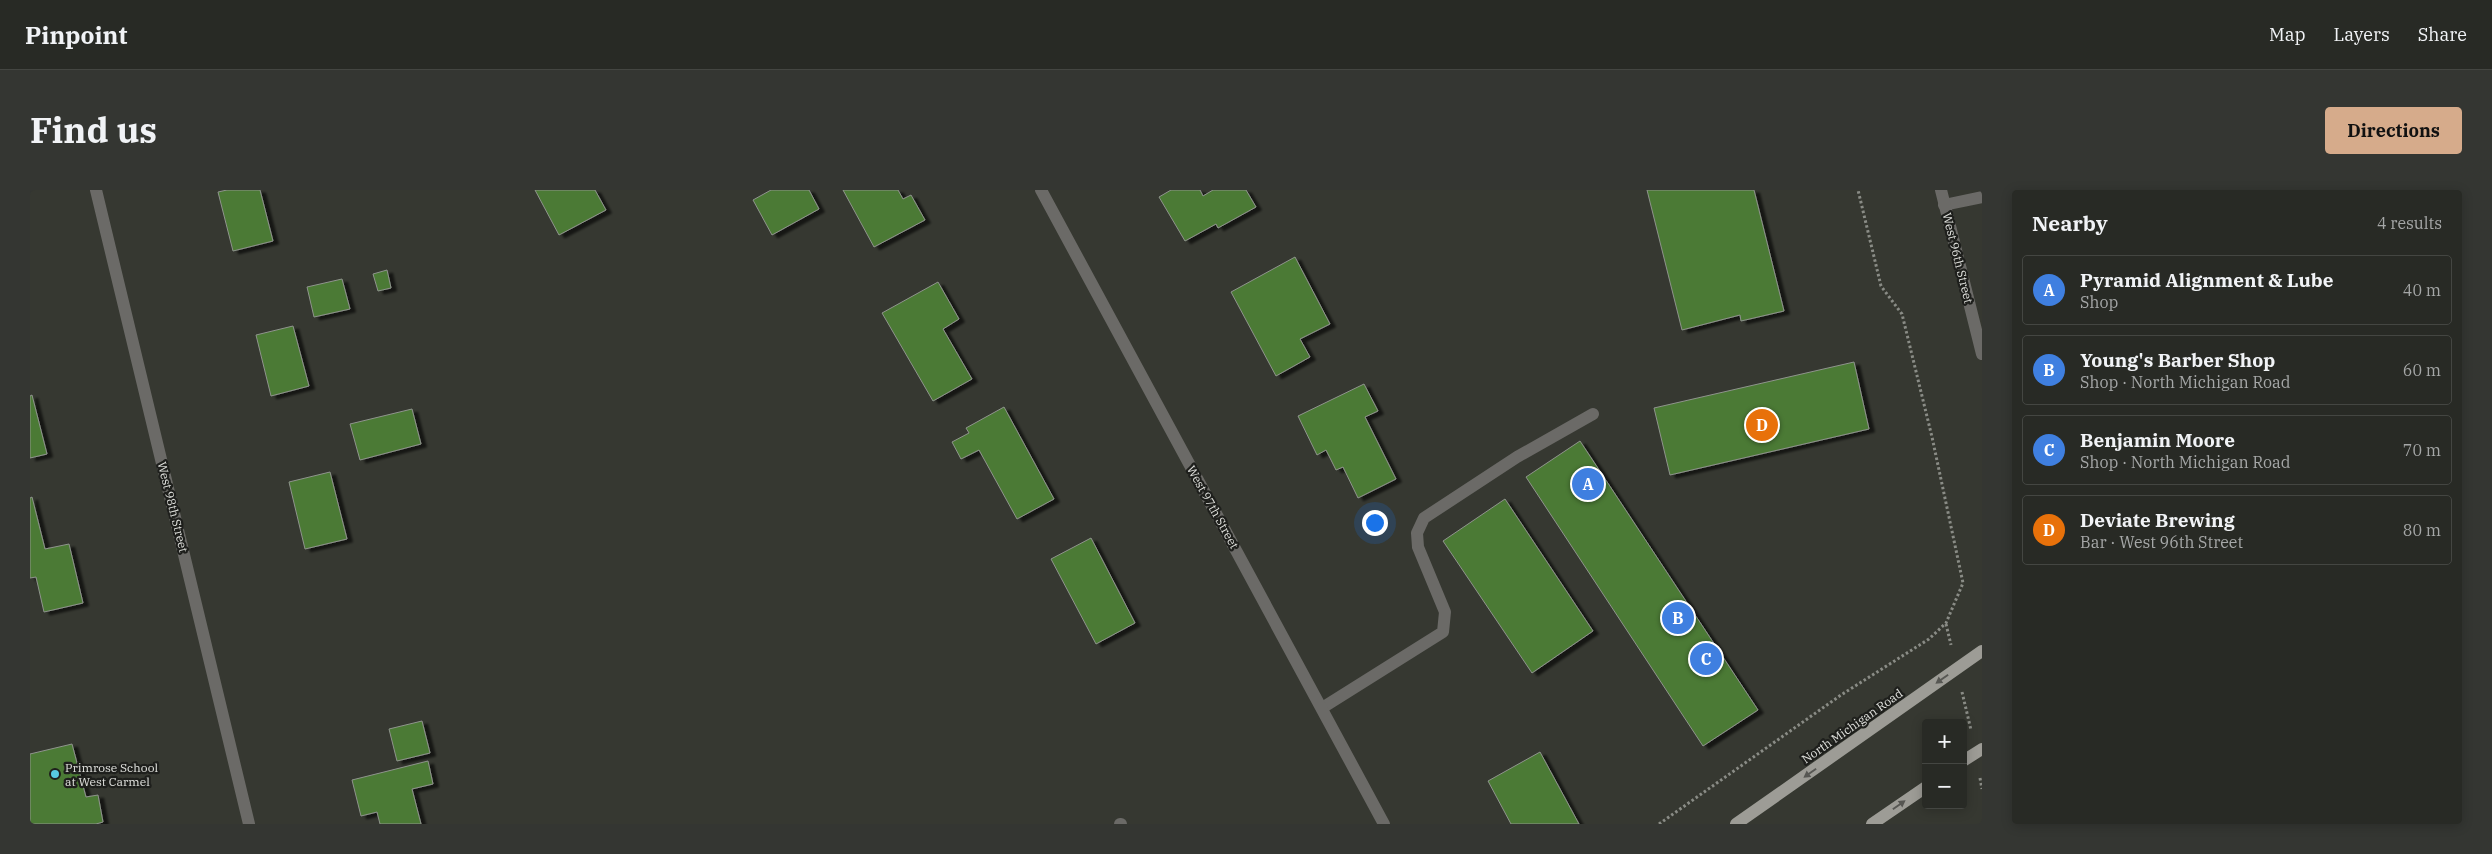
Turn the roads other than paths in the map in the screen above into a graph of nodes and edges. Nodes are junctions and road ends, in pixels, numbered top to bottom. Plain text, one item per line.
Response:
1 (96, 190) edge
2 (1041, 190) edge
3 (1941, 190) edge
4 (1982, 196) edge
5 (1944, 205) junction
6 (1982, 354) edge
7 (1592, 414) dead end
8 (1982, 650) edge
9 (1322, 708) junction
10 (1979, 751) edge
11 (1967, 758) edge
12 (1922, 790) edge
13 (250, 824) edge
14 (1384, 824) edge
15 (1736, 824) edge
16 (1872, 824) edge

1 - 13 street, West 98th Street
2 - 9 street, West 97th Street
3 - 5 street, West 96th Street
4 - 5 street
5 - 6 street, West 96th Street
7 - 9 street
8 -> 15 main road, North Michigan Road
9 - 14 street, West 97th Street
10 - 11 main road
16 -> 12 main road

